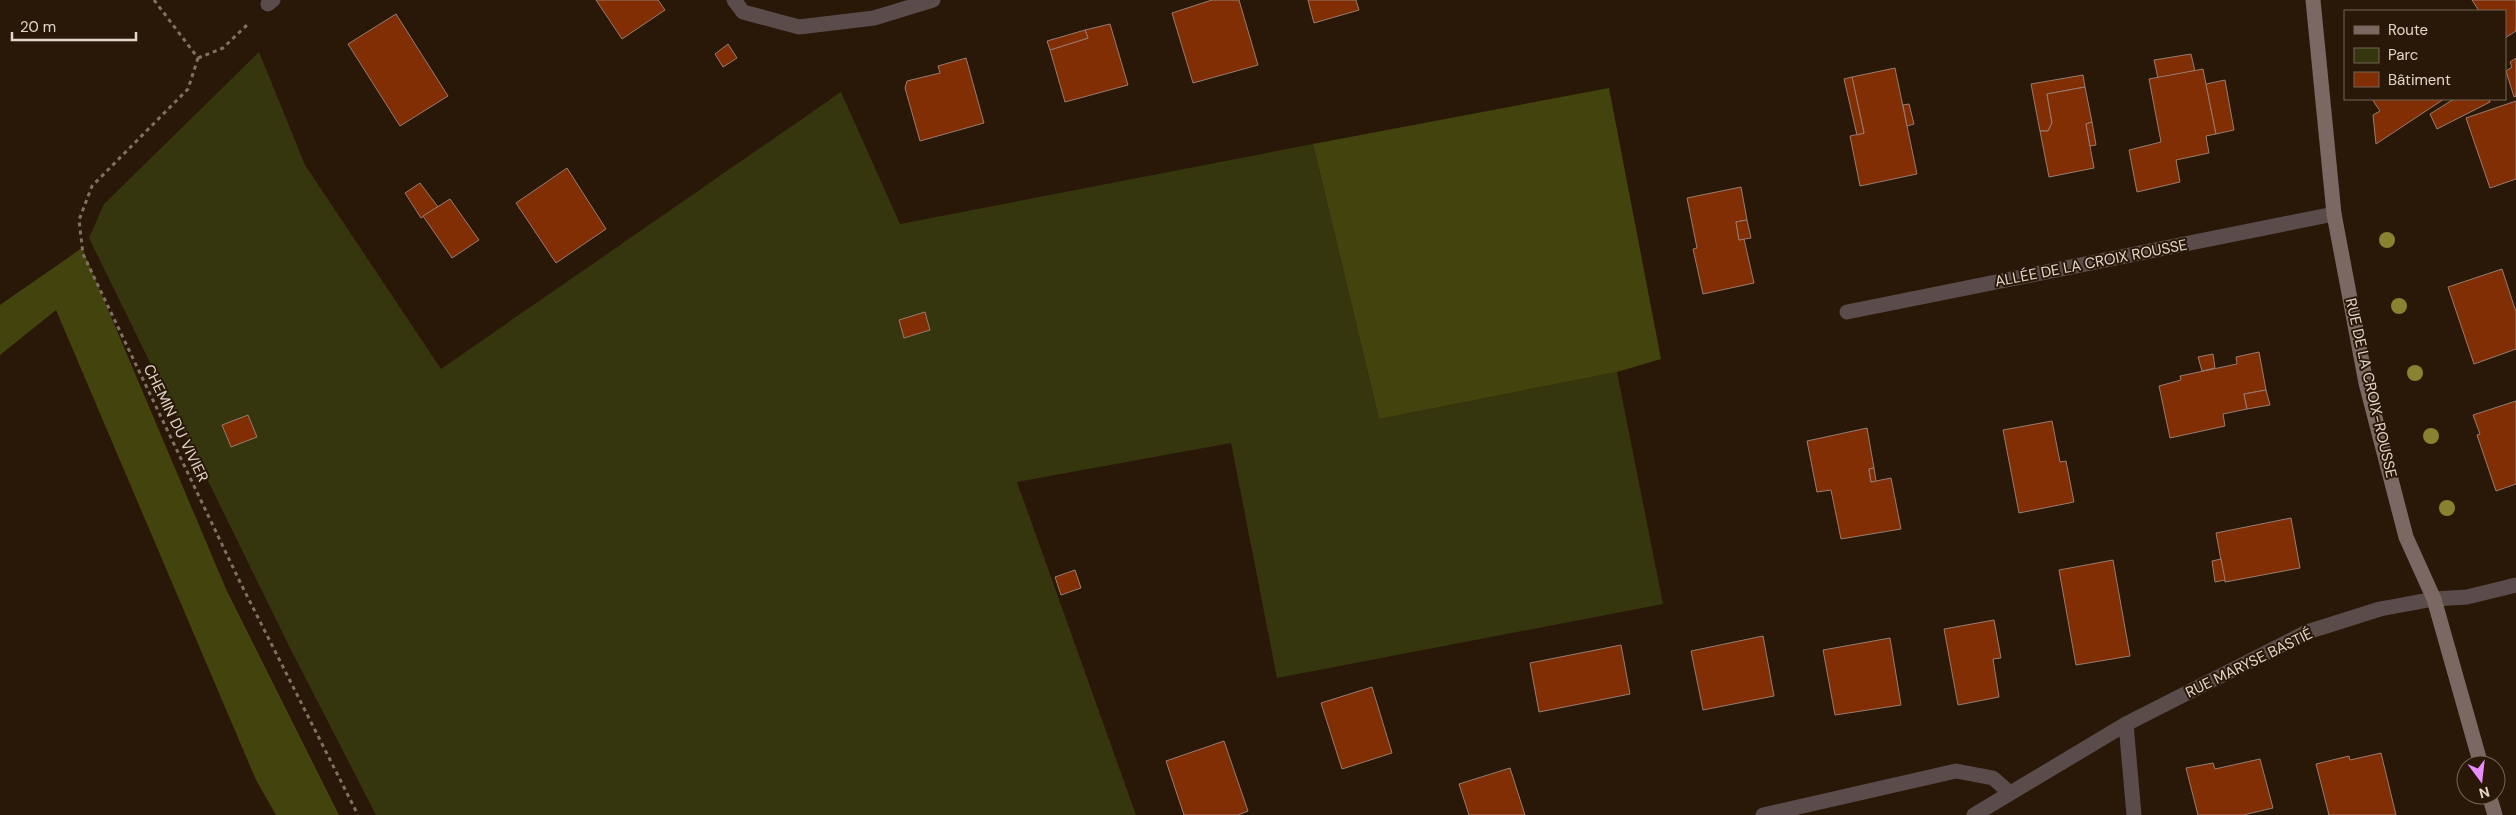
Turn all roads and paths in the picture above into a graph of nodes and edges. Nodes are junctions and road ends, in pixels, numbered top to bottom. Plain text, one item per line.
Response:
1 (154, 0) edge
2 (734, 0) edge
3 (933, 0) edge
4 (2313, 0) edge
5 (271, 2) edge
6 (198, 58) junction
7 (2334, 214) junction
8 (1847, 312) dead end
9 (2516, 585) edge
10 (2434, 599) junction
11 (2126, 724) junction
12 (2478, 755) edge
13 (2010, 793) junction
14 (358, 815) edge
15 (1763, 815) edge
16 (1974, 815) edge
17 (2134, 815) edge

1 - 6 path
2 - 3 street
4 - 7 main road, RUE DE LA CROIX-ROUSSE
5 - 6 path
6 - 14 path, CHEMIN DU VIVIER
7 - 8 street, ALLÉE DE LA CROIX ROUSSE
7 - 10 main road, RUE DE LA CROIX-ROUSSE
9 - 10 street, RUE MARYSE BASTIÉ
10 - 11 street, RUE MARYSE BASTIÉ
10 - 12 main road, RUE DE LA CROIX-ROUSSE
11 - 13 street, RUE MARYSE BASTIÉ
11 - 17 street
13 - 15 street
13 - 16 street, RUE MARYSE BASTIÉ

